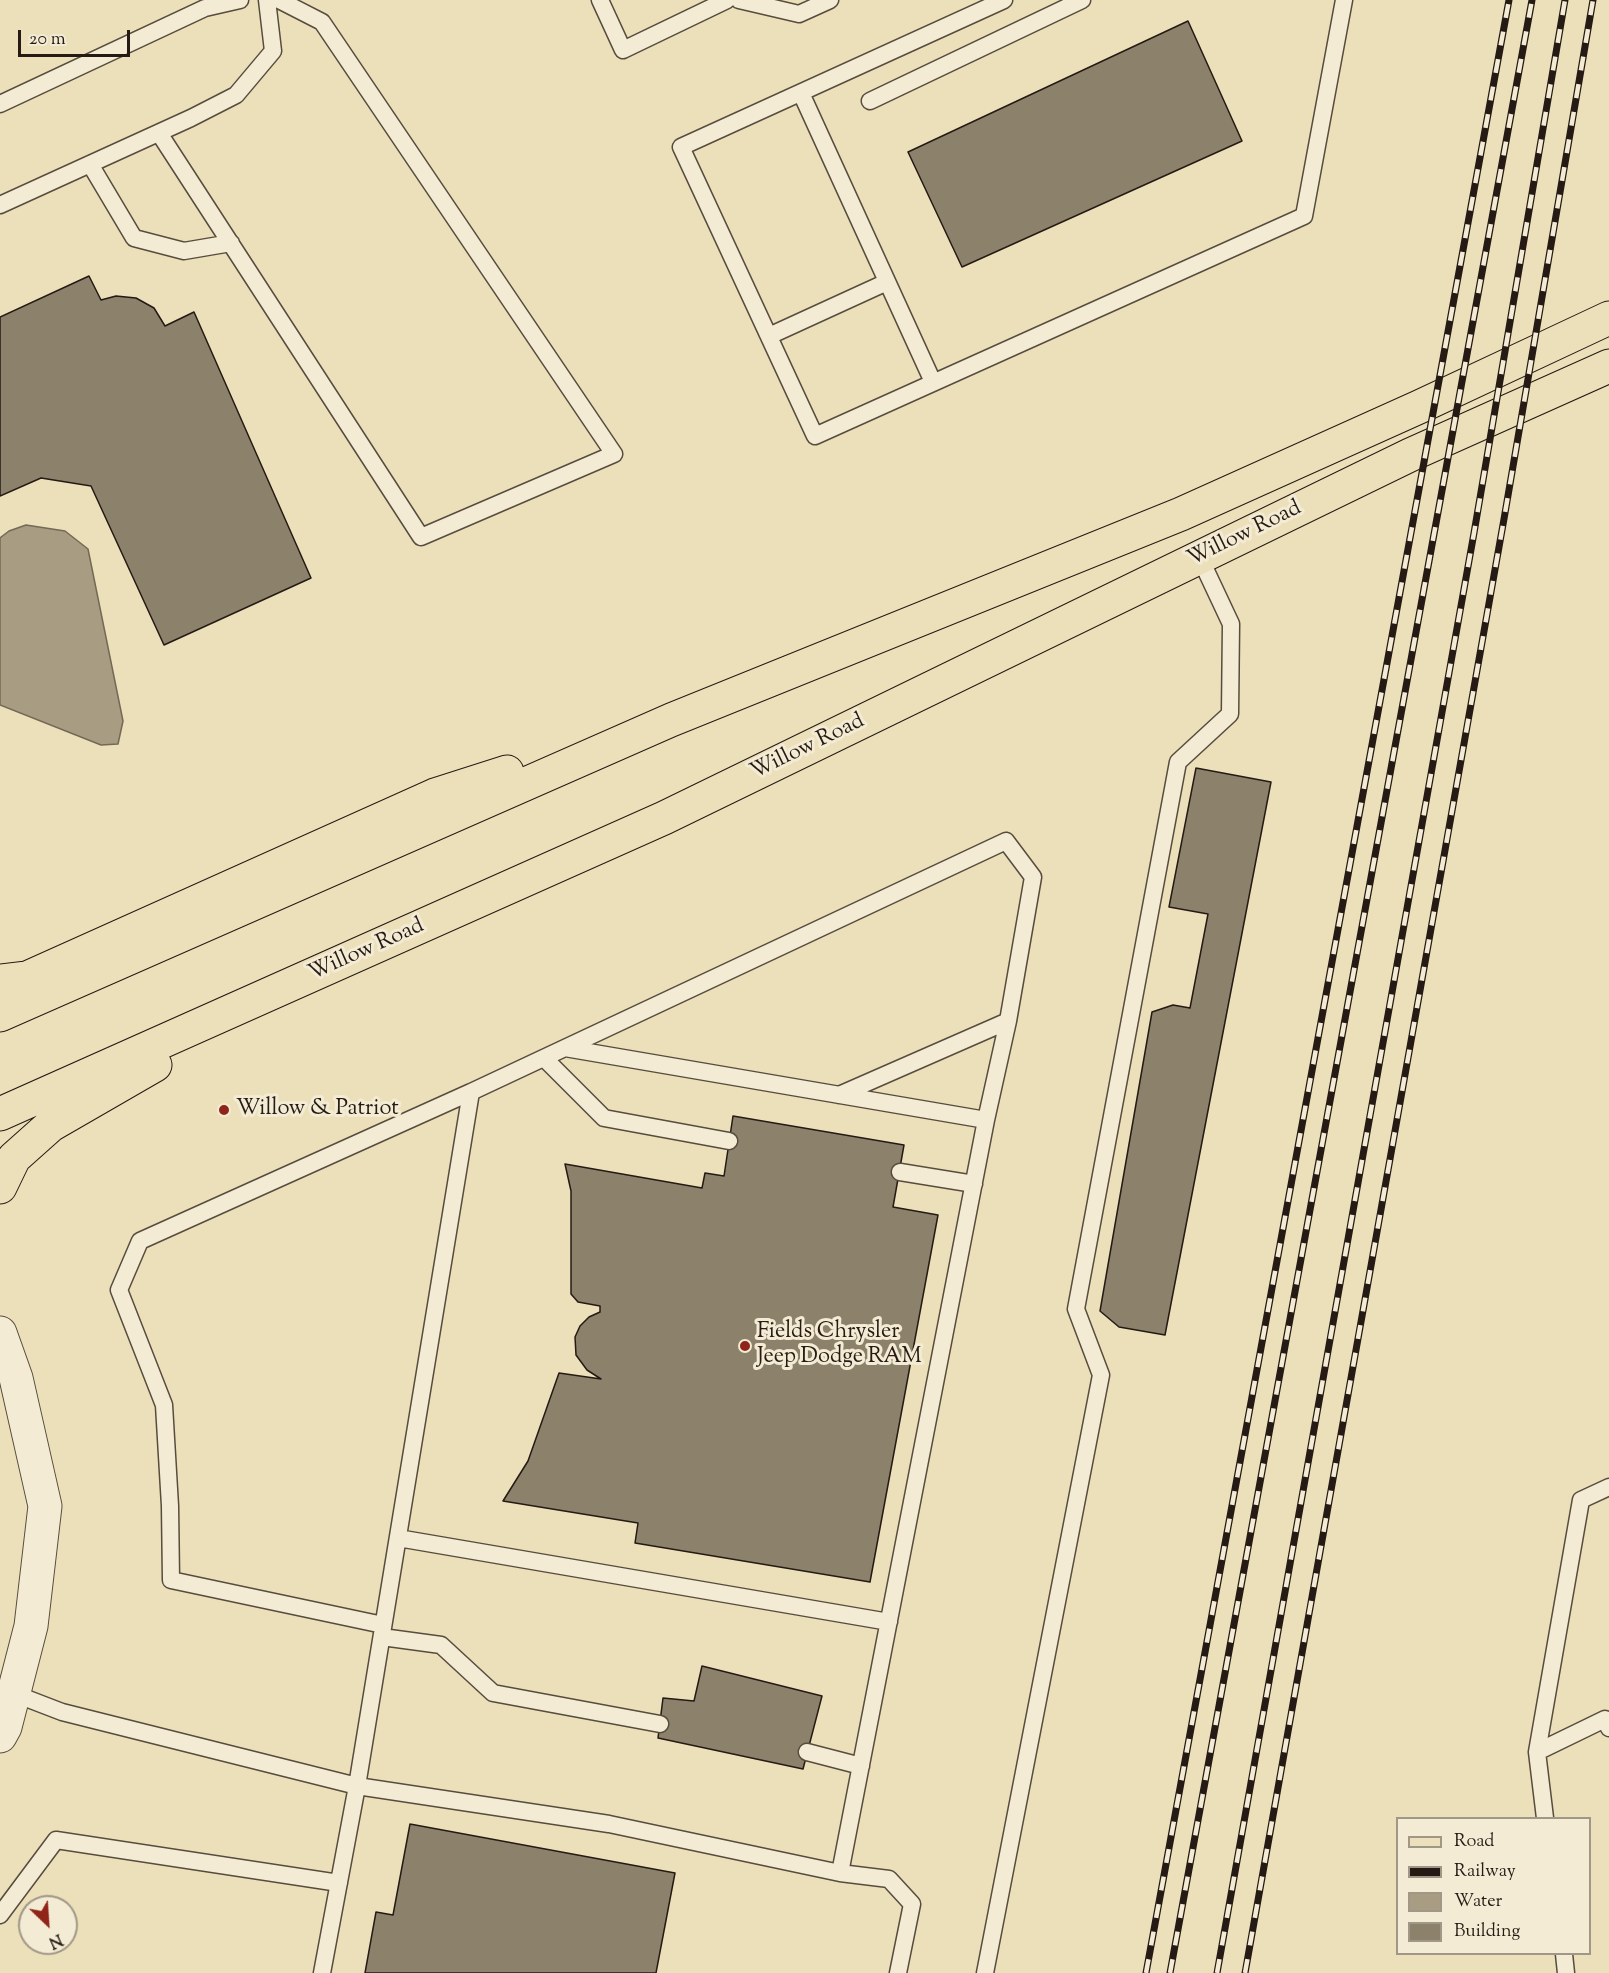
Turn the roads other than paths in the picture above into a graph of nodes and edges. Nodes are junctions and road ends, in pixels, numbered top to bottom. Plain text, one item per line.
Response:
1 (240, 0) edge
2 (267, 0) edge
3 (279, 0) edge
4 (600, 0) edge
5 (727, 0) edge
6 (739, 0) edge
7 (830, 0) edge
8 (1004, 0) edge
9 (1082, 0) edge
10 (1344, 0) edge
11 (801, 93) junction
12 (870, 101) dead end
13 (0, 104) edge
14 (159, 133) junction
15 (90, 164) junction
16 (0, 205) edge
17 (231, 243) junction
18 (887, 282) junction
19 (1609, 318) edge
20 (769, 336) junction
21 (1609, 366) edge
22 (933, 382) junction
23 (1200, 558) junction
24 (671, 720) junction
25 (664, 818) junction
26 (0, 981) edge
27 (0, 1015) edge
28 (1008, 1021) junction
29 (565, 1048) junction
30 (544, 1058) junction
31 (471, 1092) junction
32 (839, 1095) junction
33 (0, 1114) edge
34 (986, 1120) junction
35 (729, 1141) dead end
36 (900, 1172) dead end
37 (974, 1184) junction
38 (0, 1187) edge
39 (0, 1333) edge
40 (1609, 1487) edge
41 (398, 1538) junction
42 (889, 1622) junction
43 (382, 1631) junction
44 (7, 1691) edge
45 (660, 1725) dead end
46 (1609, 1728) edge
47 (0, 1736) edge
48 (807, 1752) dead end
49 (1537, 1752) junction
50 (861, 1766) junction
51 (357, 1786) junction
52 (1545, 1817) edge
53 (840, 1873) junction
54 (339, 1883) junction
55 (0, 1916) edge
56 (1564, 1955) edge
57 (322, 1973) edge
58 (898, 1973) edge
59 (985, 1973) edge
60 (1566, 1973) edge

1 - 13 lane
2 - 14 lane
3 - 17 lane
4 - 5 lane
6 - 7 lane
8 - 11 lane
9 - 12 lane
10 - 22 lane
11 - 18 lane
11 - 20 lane
14 - 15 lane
14 - 17 lane
15 - 16 lane
15 - 17 lane
18 - 20 lane
18 - 22 lane
19 - 24 main road, Willow Road
20 - 22 lane
21 - 23 main road, Willow Road
23 - 25 main road, Willow Road
23 - 59 lane
24 - 26 main road
24 - 27 main road, Willow Road
25 - 33 main road, Willow Road
25 - 38 main road
28 - 29 lane
28 - 32 lane
28 - 34 lane
29 - 30 lane
29 - 32 lane
30 - 31 lane
30 - 35 lane
31 - 41 lane
31 - 43 lane
32 - 34 lane
34 - 37 lane
36 - 37 lane
37 - 42 lane
39 - 44 street
40 - 49 lane
41 - 42 lane
41 - 43 lane
42 - 50 lane
43 - 45 lane
43 - 51 lane
44 - 47 street
44 - 51 lane
46 - 49 lane
48 - 50 lane
49 - 52 lane
50 - 53 lane
51 - 53 lane
51 - 54 lane
53 - 58 lane
54 - 55 lane
54 - 57 lane
56 - 60 lane

